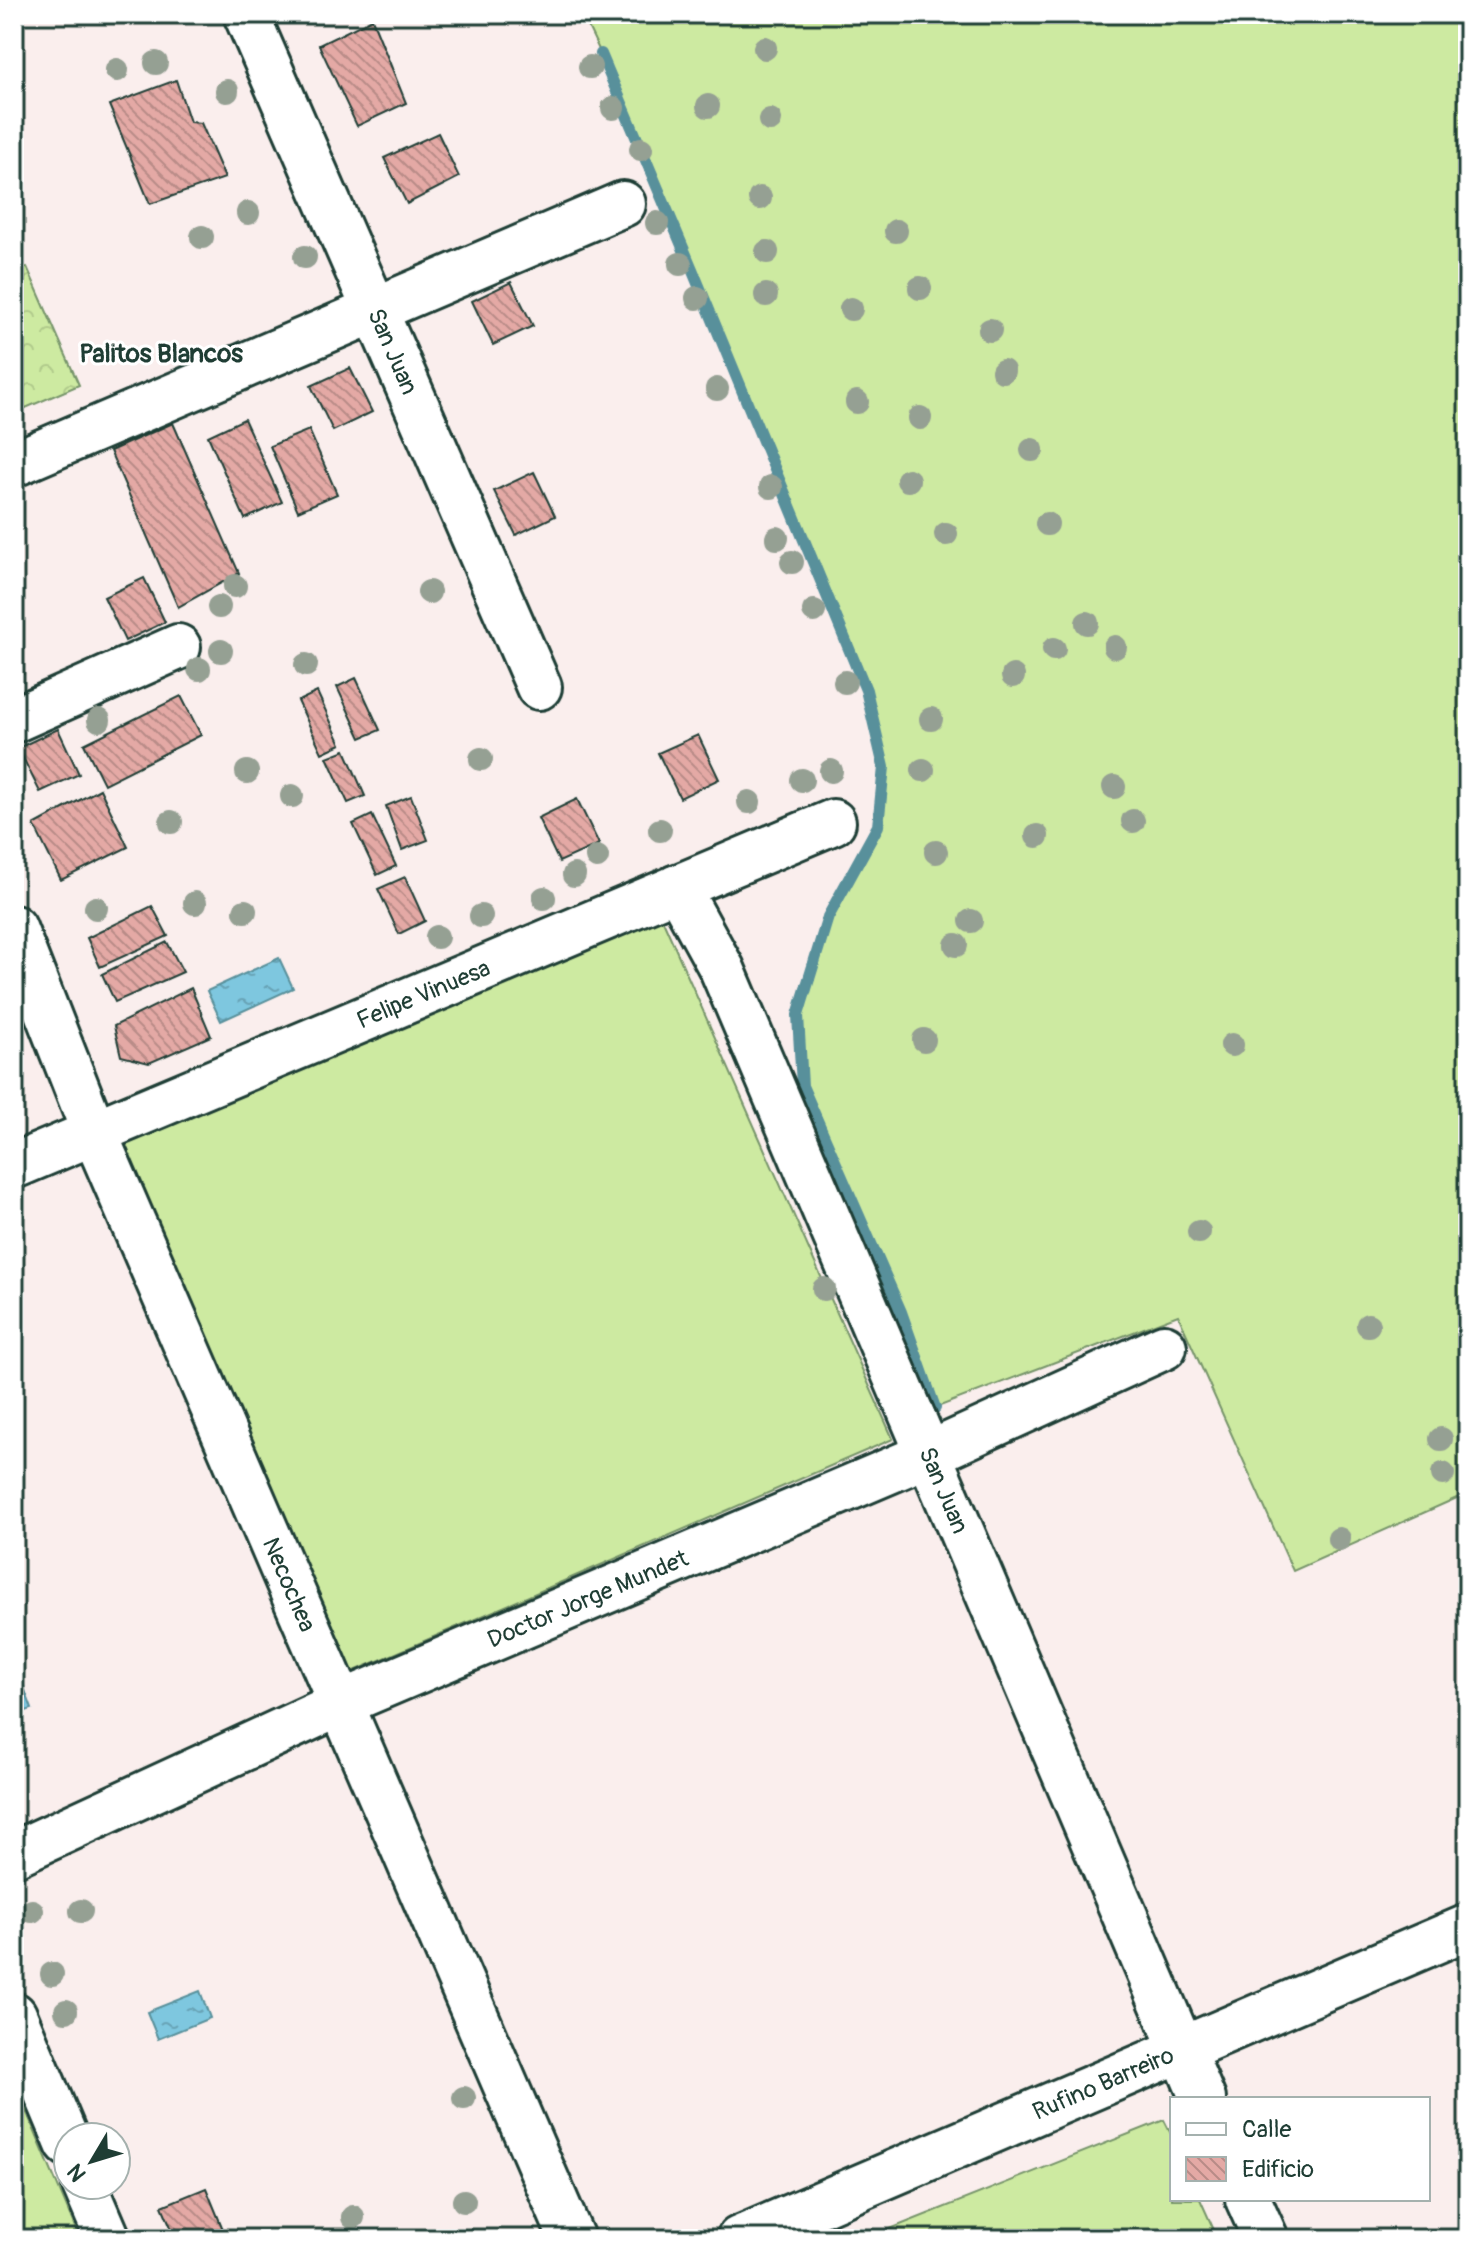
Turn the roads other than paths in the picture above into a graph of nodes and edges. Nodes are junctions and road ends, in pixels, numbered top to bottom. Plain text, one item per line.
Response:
1 (246, 14) edge
2 (623, 204) dead end
3 (374, 311) junction
4 (14, 464) edge
5 (178, 647) dead end
6 (539, 687) dead end
7 (14, 720) edge
8 (833, 822) dead end
9 (677, 887) junction
10 (14, 928) edge
11 (94, 1132) junction
12 (14, 1166) edge
13 (1164, 1347) dead end
14 (929, 1454) junction
15 (342, 1703) junction
16 (14, 1854) edge
17 (1468, 1927) edge
18 (14, 2015) edge
19 (1181, 2050) junction
20 (1202, 2097) edge
21 (58, 2121) edge
22 (92, 2201) edge
23 (1249, 2201) edge
24 (108, 2239) edge
25 (572, 2239) edge
26 (739, 2239) edge
27 (1266, 2239) edge

1 - 3 street, San Juan
2 - 3 street
3 - 4 street
3 - 6 street, San Juan
5 - 7 street
8 - 9 street, Felipe Vinuesa
9 - 11 street, Felipe Vinuesa
9 - 14 street, San Juan
10 - 11 street, Necochea
11 - 12 street, Felipe Vinuesa
11 - 15 street, Necochea
13 - 14 street, Doctor Jorge Mundet
14 - 15 street, Doctor Jorge Mundet
14 - 19 street, San Juan
15 - 16 street, Doctor Jorge Mundet
15 - 25 street, Necochea
17 - 19 street, Rufino Barreiro
18 - 21 street
19 - 20 street, San Juan
19 - 26 street, Rufino Barreiro
22 - 24 street
23 - 27 street

